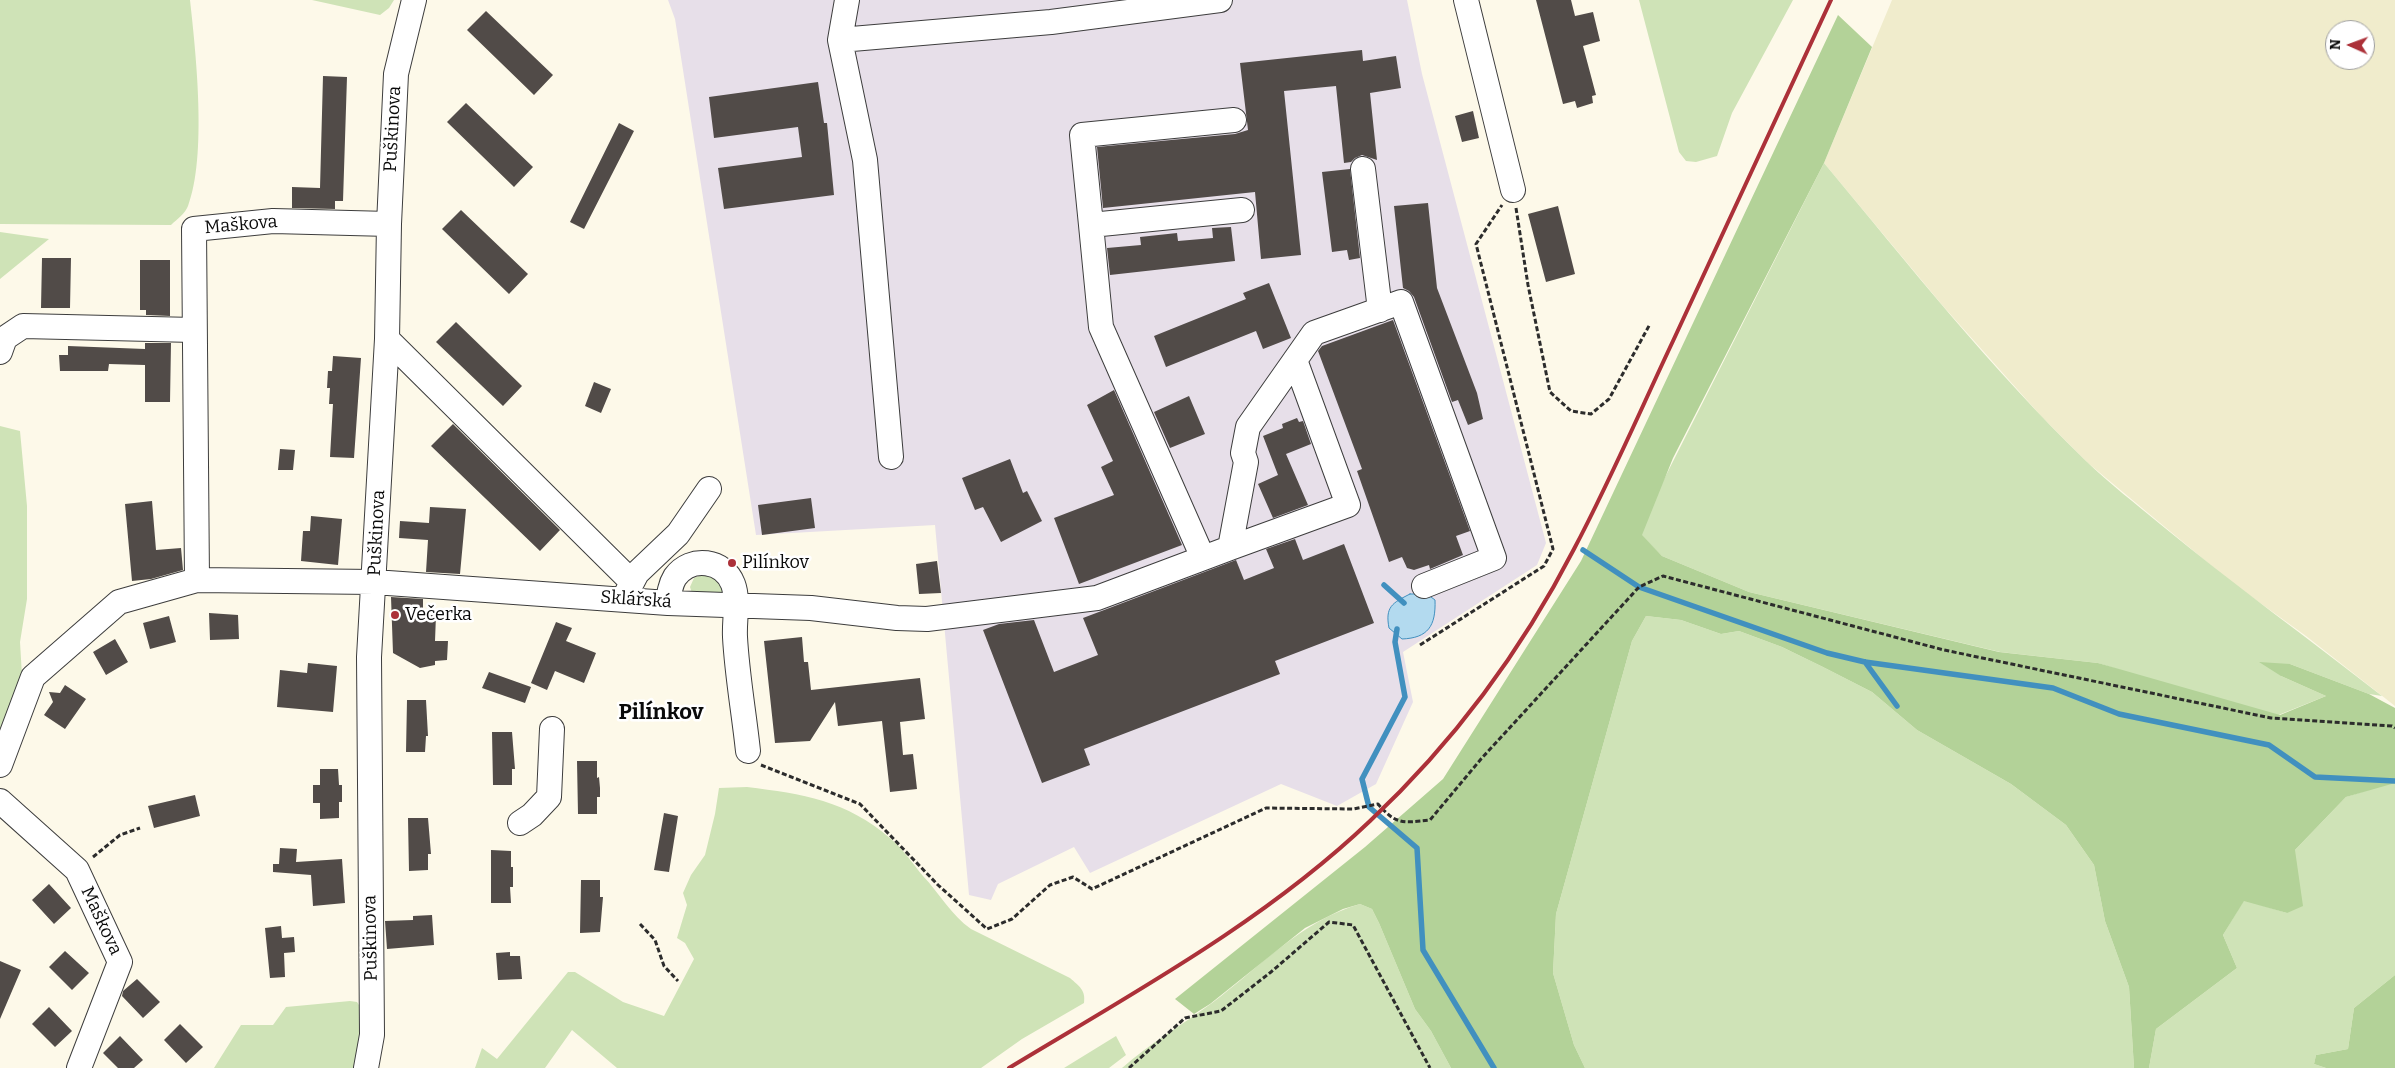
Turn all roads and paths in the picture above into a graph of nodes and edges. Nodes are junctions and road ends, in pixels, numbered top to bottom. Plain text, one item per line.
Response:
1 (414, 0) edge
2 (847, 0) edge
3 (1220, 0) edge
4 (1466, 0) edge
5 (840, 40) junction
6 (1234, 120) dead end
7 (1363, 169) dead end
8 (1513, 190) junction
9 (1242, 210) dead end
10 (388, 224) junction
11 (1091, 225) junction
12 (1380, 310) junction
13 (1650, 324) dead end
14 (194, 330) junction
15 (387, 339) junction
16 (0, 352) edge
17 (1295, 360) junction
18 (891, 457) dead end
19 (709, 489) dead end
20 (1230, 548) junction
21 (1203, 558) junction
22 (197, 580) junction
23 (374, 582) junction
24 (1424, 586) dead end
25 (628, 591) junction
26 (668, 603) junction
27 (736, 604) junction
28 (1420, 645) dead end
29 (2395, 728) edge
30 (552, 729) dead end
31 (748, 751) joint
32 (0, 765) edge
33 (0, 801) edge
34 (520, 823) dead end
35 (140, 828) dead end
36 (77, 870) junction
37 (640, 924) dead end
38 (678, 981) dead end
39 (79, 1068) edge
40 (366, 1068) edge
41 (1129, 1068) edge
42 (1430, 1068) edge

1 - 10 street, Puškinova
2 - 5 street
3 - 5 street
4 - 8 street
5 - 18 street
6 - 11 street
7 - 12 street
8 - 13 path
8 - 28 path
9 - 11 street
10 - 14 street, Maškova
10 - 15 street, Puškinova
11 - 21 street
12 - 17 street
12 - 24 street
14 - 16 street
14 - 22 street, Maškova
15 - 23 street, Puškinova
15 - 25 street
17 - 20 street
17 - 20 street, Sklářská
19 - 25 street
20 - 21 street, Sklářská
21 - 27 street, Sklářská
22 - 23 street
22 - 32 street
23 - 25 street, Sklářská
23 - 40 street, Puškinova
25 - 26 street, Sklářská
26 - 27 street, Sklářská
26 - 27 street
27 - 31 street
29 - 31 path
30 - 34 street
33 - 36 street, Maškova
35 - 36 path
36 - 39 street, Maškova
37 - 38 path
41 - 42 path

